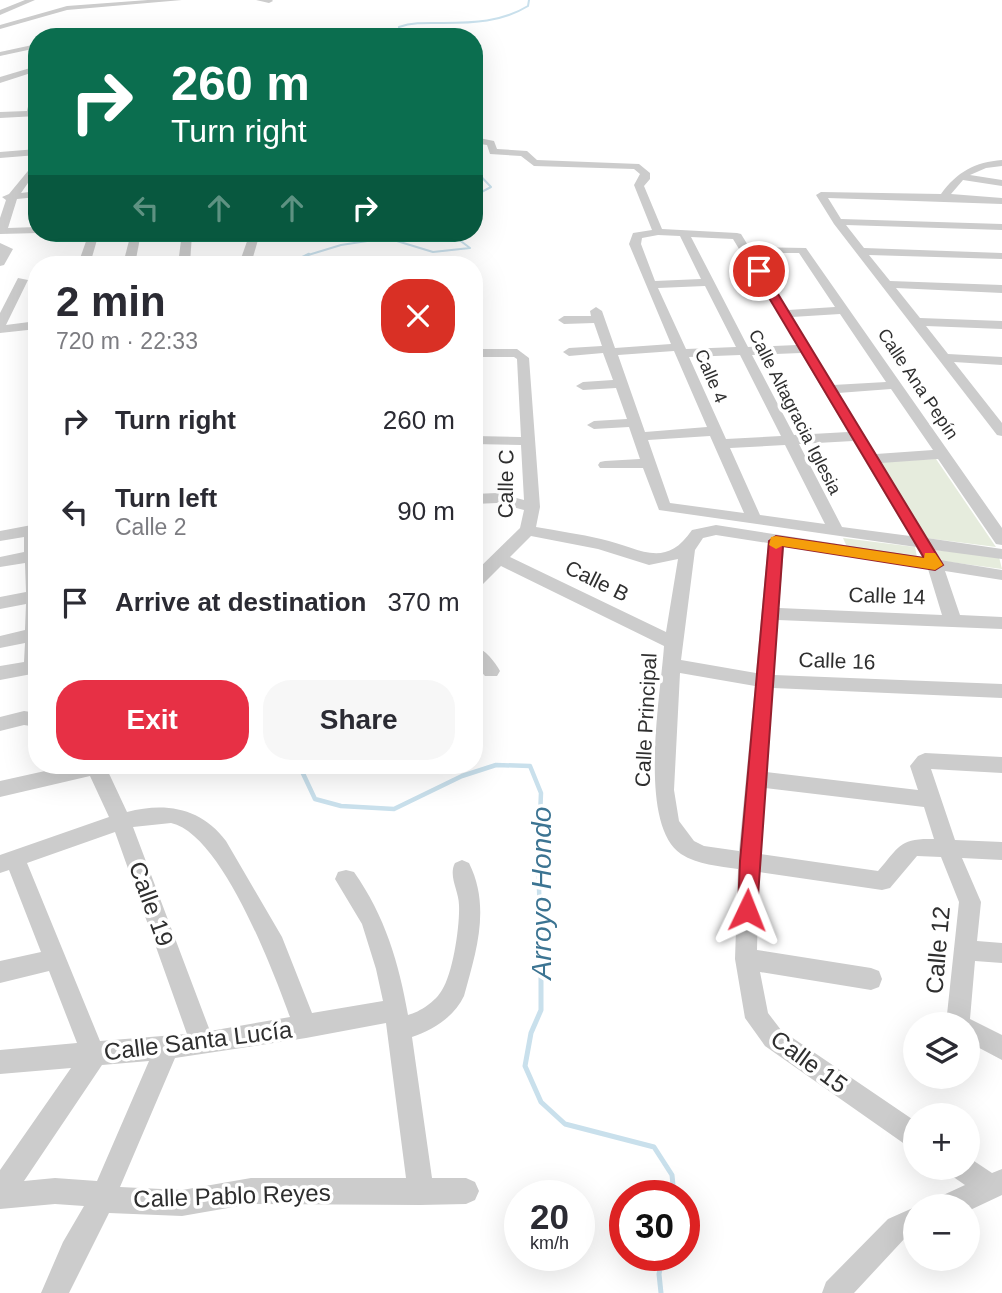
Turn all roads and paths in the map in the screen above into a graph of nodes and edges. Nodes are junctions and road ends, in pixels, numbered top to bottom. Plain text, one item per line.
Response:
1 (10, 0) edge
2 (31, 0) edge
3 (94, 0) edge
4 (178, 0) edge
5 (260, 0) edge
6 (269, 1) edge
7 (110, 2) edge
8 (21, 3) junction
9 (0, 13) edge
10 (0, 27) edge
11 (28, 48) edge
12 (0, 54) edge
13 (28, 69) edge
14 (0, 82) edge
15 (28, 82) edge
16 (28, 113) edge
17 (0, 115) edge
18 (483, 142) edge
19 (28, 153) edge
20 (0, 155) edge
21 (1002, 163) edge
22 (28, 175) edge
23 (961, 177) junction
24 (1002, 183) edge
25 (28, 195) edge
26 (13, 196) junction
27 (944, 197) junction
28 (0, 198) edge
29 (1002, 201) edge
30 (838, 222) junction
31 (1002, 226) edge
32 (28, 230) edge
33 (658, 232) junction
34 (684, 234) junction
35 (0, 246) edge
36 (746, 250) junction
37 (861, 251) junction
38 (1002, 256) edge
39 (0, 263) edge
40 (22, 280) dead end
41 (706, 282) junction
42 (887, 284) junction
43 (651, 285) junction
44 (1002, 289) edge
45 (844, 310) junction
46 (785, 314) junction
47 (564, 320) dead end
48 (918, 322) junction
49 (28, 325) edge
50 (1002, 325) edge
51 (0, 327) edge
52 (805, 349) junction
53 (681, 350) junction
54 (609, 351) junction
55 (743, 351) junction
56 (569, 352) dead end
57 (483, 353) edge
58 (945, 358) junction
59 (1002, 361) edge
60 (621, 384) junction
61 (896, 385) junction
62 (583, 386) dead end
63 (830, 389) junction
64 (979, 402) junction
65 (1002, 403) edge
66 (594, 425) dead end
67 (638, 430) junction
68 (1002, 432) edge
69 (858, 436) junction
70 (719, 437) junction
71 (483, 440) edge
72 (789, 440) junction
73 (530, 441) junction
74 (942, 454) junction
75 (872, 459) junction
76 (649, 463) junction
77 (605, 465) dead end
78 (483, 499) edge
79 (532, 507) junction
80 (755, 521) junction
81 (28, 530) edge
82 (528, 530) junction
83 (837, 532) junction
84 (0, 536) edge
85 (1002, 540) edge
86 (776, 541) junction
87 (923, 543) junction
88 (687, 550) junction
89 (1002, 554) edge
90 (28, 556) edge
91 (501, 559) junction
92 (0, 562) edge
93 (935, 565) junction
94 (483, 575) edge
95 (1002, 575) edge
96 (28, 598) edge
97 (0, 603) edge
98 (770, 614) junction
99 (953, 621) junction
100 (1002, 624) edge
101 (28, 636) edge
102 (0, 642) edge
103 (673, 643) junction
104 (483, 662) edge
105 (671, 665) junction
106 (28, 667) edge
107 (491, 671) dead end
108 (0, 673) edge
109 (763, 681) junction
110 (1002, 691) edge
111 (28, 719) edge
112 (0, 724) edge
113 (1002, 765) edge
114 (63, 774) edge
115 (100, 774) edge
116 (758, 779) junction
117 (0, 789) edge
118 (932, 800) junction
119 (121, 822) junction
120 (947, 847) junction
121 (1002, 851) edge
122 (749, 861) junction
123 (7, 862) edge
124 (462, 869) dead end
125 (346, 879) dead end
126 (966, 950) junction
127 (1002, 953) edge
128 (746, 959) junction
129 (55, 960) junction
130 (0, 972) edge
131 (871, 979) dead end
132 (959, 1012) edge
133 (397, 1020) junction
134 (306, 1027) junction
135 (980, 1036) edge
136 (203, 1044) junction
137 (166, 1048) junction
138 (1002, 1048) edge
139 (94, 1055) junction
140 (0, 1062) edge
141 (903, 1128) edge
142 (980, 1177) edge
143 (996, 1185) edge
144 (466, 1191) dead end
145 (420, 1192) junction
146 (975, 1194) edge
147 (0, 1195) edge
148 (102, 1199) junction
149 (903, 1225) edge
150 (836, 1292) edge
151 (55, 1293) edge

1 - 8 street
2 - 8 street
3 - 7 street
4 - 7 street
5 - 6 street
7 - 10 street
8 - 9 street
11 - 12 street
13 - 14 street
14 - 15 street
16 - 17 street
18 - 33 street
19 - 20 street
21 - 23 street
22 - 26 street
23 - 24 street
23 - 27 street
25 - 26 street
26 - 28 street
26 - 32 street
27 - 29 street
27 - 30 street
30 - 31 street
30 - 37 street
33 - 34 street
33 - 43 street, Calle 4
34 - 36 street
34 - 41 street, Calle Altagracia Iglesia
35 - 39 street
36 - 45 street, Calle Ana Pepín
36 - 46 street
37 - 38 street
37 - 42 street
40 - 51 street
41 - 43 street
41 - 55 street, Calle Altagracia Iglesia
42 - 44 street
42 - 48 street
43 - 53 street, Calle 4
45 - 46 street
45 - 61 street, Calle Ana Pepín
46 - 52 street
47 - 54 street
48 - 50 street
48 - 58 street
49 - 51 street
52 - 55 street
52 - 63 street
53 - 54 street
53 - 55 street
53 - 70 street, Calle 4
54 - 56 street
54 - 60 street
55 - 72 street, Calle Altagracia Iglesia
57 - 73 street, Calle C
58 - 59 street
58 - 64 street
60 - 62 street
60 - 67 street
61 - 63 street
61 - 74 street, Calle Ana Pepín
63 - 69 street
64 - 65 street
64 - 68 street
66 - 67 street
67 - 70 street
67 - 76 street
69 - 72 street
69 - 75 street
70 - 72 street
70 - 80 street, Calle 4
71 - 73 street
72 - 83 street, Calle Altagracia Iglesia
73 - 79 street, Calle C
74 - 75 street
74 - 85 street, Calle Ana Pepín
75 - 87 street
76 - 77 street
76 - 80 street
78 - 79 street
79 - 82 street, Calle C
80 - 83 street
81 - 84 street
82 - 88 street
82 - 91 street, Calle C
83 - 87 street
86 - 88 street
86 - 93 street
86 - 98 street, Calle 15
87 - 89 street
87 - 93 street
88 - 103 street, Calle Principal
90 - 92 street
91 - 94 street, Calle C
91 - 103 street, Calle B
93 - 95 street
93 - 99 street
96 - 97 street
98 - 99 street, Calle 14
98 - 109 street, Calle 15
99 - 100 street, Calle 14
101 - 102 street
103 - 105 street, Calle Principal
104 - 107 street
105 - 109 street, Calle 16
105 - 122 street, Calle Principal
106 - 108 street
109 - 110 street, Calle 16
109 - 116 street, Calle 15
111 - 112 street
113 - 118 street, Calle 12
114 - 117 street
115 - 119 street, Calle 19
116 - 118 street
116 - 122 street, Calle 15
118 - 120 street, Calle 12
119 - 123 street
119 - 134 street
119 - 136 street, Calle 19
120 - 121 street
120 - 122 street
120 - 126 street, Calle 12
122 - 128 street, Calle 15
123 - 129 street
124 - 133 street, Calle Santa Lucía
125 - 133 street
126 - 127 street
126 - 132 street, Calle 12
128 - 131 street
128 - 141 street, Calle 15
129 - 130 street
129 - 139 street
133 - 134 street, Calle Santa Lucía
133 - 145 street
134 - 136 street, Calle Santa Lucía
135 - 138 street
136 - 137 street, Calle Santa Lucía
137 - 139 street, Calle Santa Lucía
137 - 148 street
139 - 140 street, Calle Santa Lucía
139 - 147 street
142 - 143 street
143 - 146 street
144 - 145 street, Calle Pablo Reyes
145 - 148 street, Calle Pablo Reyes
147 - 148 street, Calle Pablo Reyes
148 - 151 street
149 - 150 street

